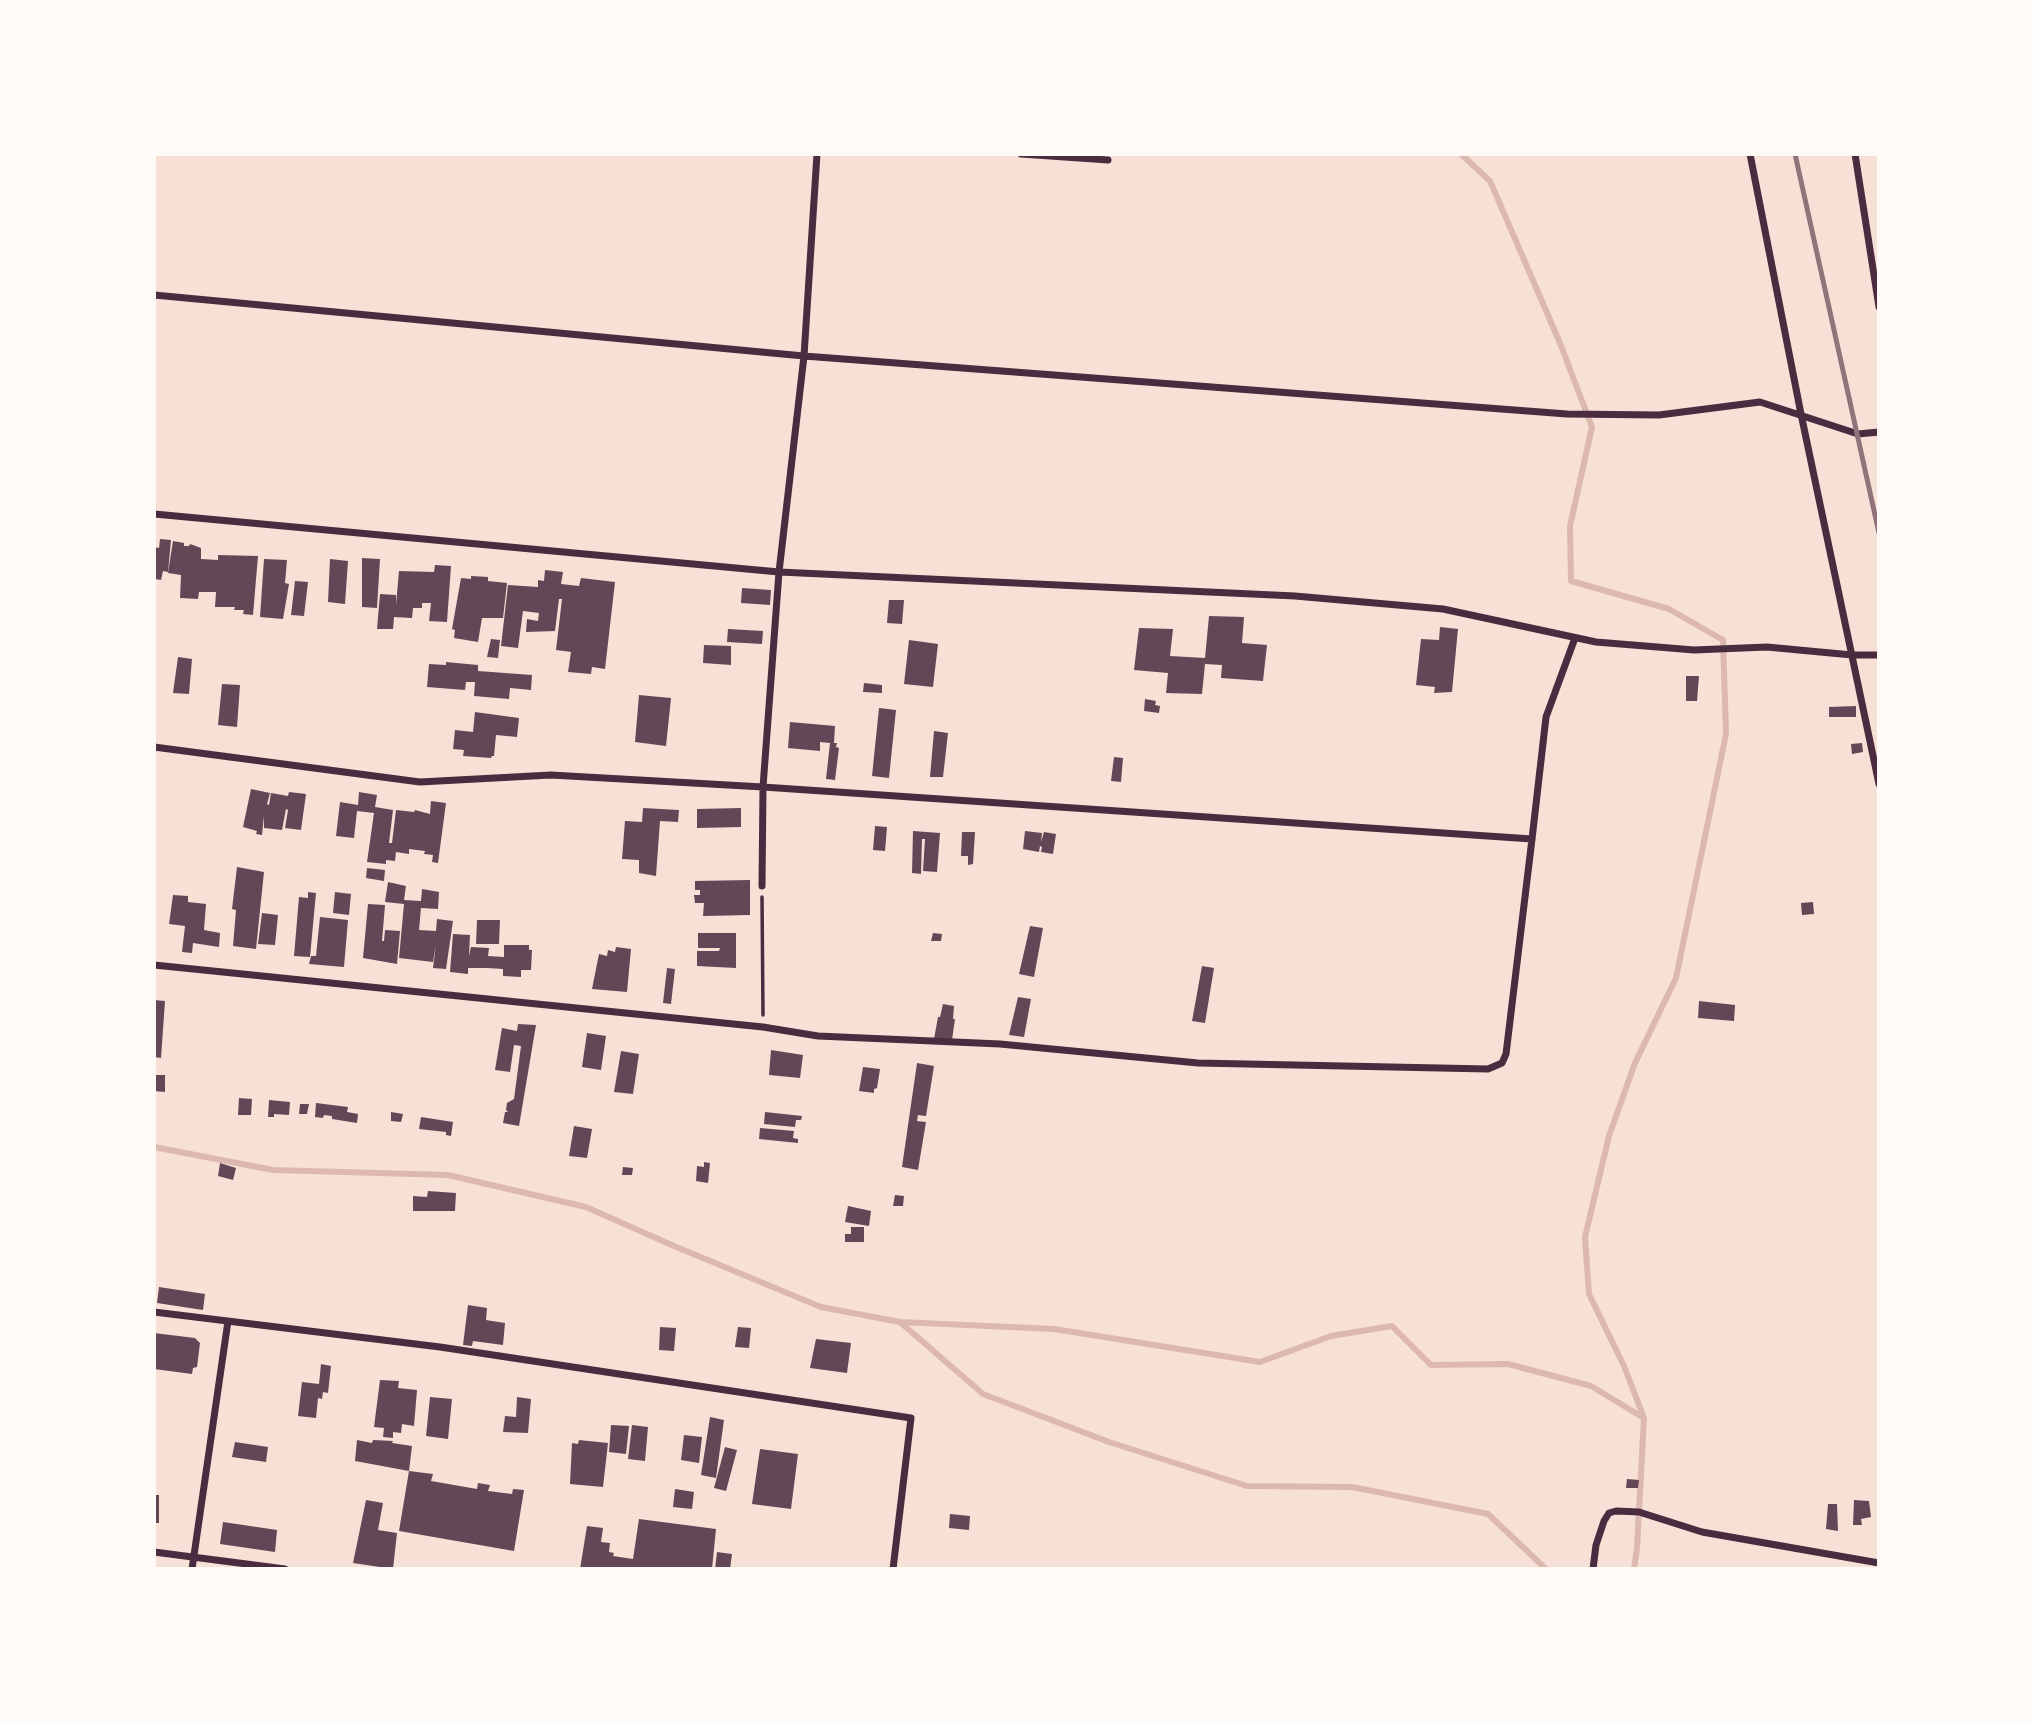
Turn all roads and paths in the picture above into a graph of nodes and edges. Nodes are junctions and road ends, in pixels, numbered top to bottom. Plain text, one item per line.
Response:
1 (817, 154) edge
2 (1021, 154) edge
3 (1750, 154) edge
4 (1855, 154) edge
5 (1108, 160) dead end
6 (154, 295) edge
7 (1879, 307) edge
8 (804, 356) junction
9 (1801, 414) junction
10 (1879, 432) edge
11 (154, 514) edge
12 (779, 572) junction
13 (1575, 638) junction
14 (1852, 655) junction
15 (1879, 655) edge
16 (154, 747) edge
17 (1879, 784) edge
18 (763, 787) junction
19 (1531, 839) junction
20 (762, 886) joint
21 (154, 965) edge
22 (763, 1027) junction
23 (154, 1312) edge
24 (229, 1321) junction
25 (154, 1552) edge
26 (194, 1557) junction
27 (1879, 1563) edge
28 (192, 1569) edge
29 (285, 1569) edge
30 (893, 1569) edge
31 (1593, 1569) edge

1 - 8 street
2 - 5 street
3 - 9 street
4 - 7 street
6 - 8 street
8 - 9 street
8 - 12 street
9 - 10 street
9 - 14 street
11 - 12 street
12 - 13 street
12 - 18 street
13 - 14 street
13 - 19 street
14 - 15 street
14 - 17 street
16 - 18 street
18 - 19 street
18 - 20 street
19 - 22 street
20 - 22 path
21 - 22 street
23 - 24 street
24 - 26 street
24 - 30 street
25 - 26 street
26 - 28 street
26 - 29 street
27 - 31 street

